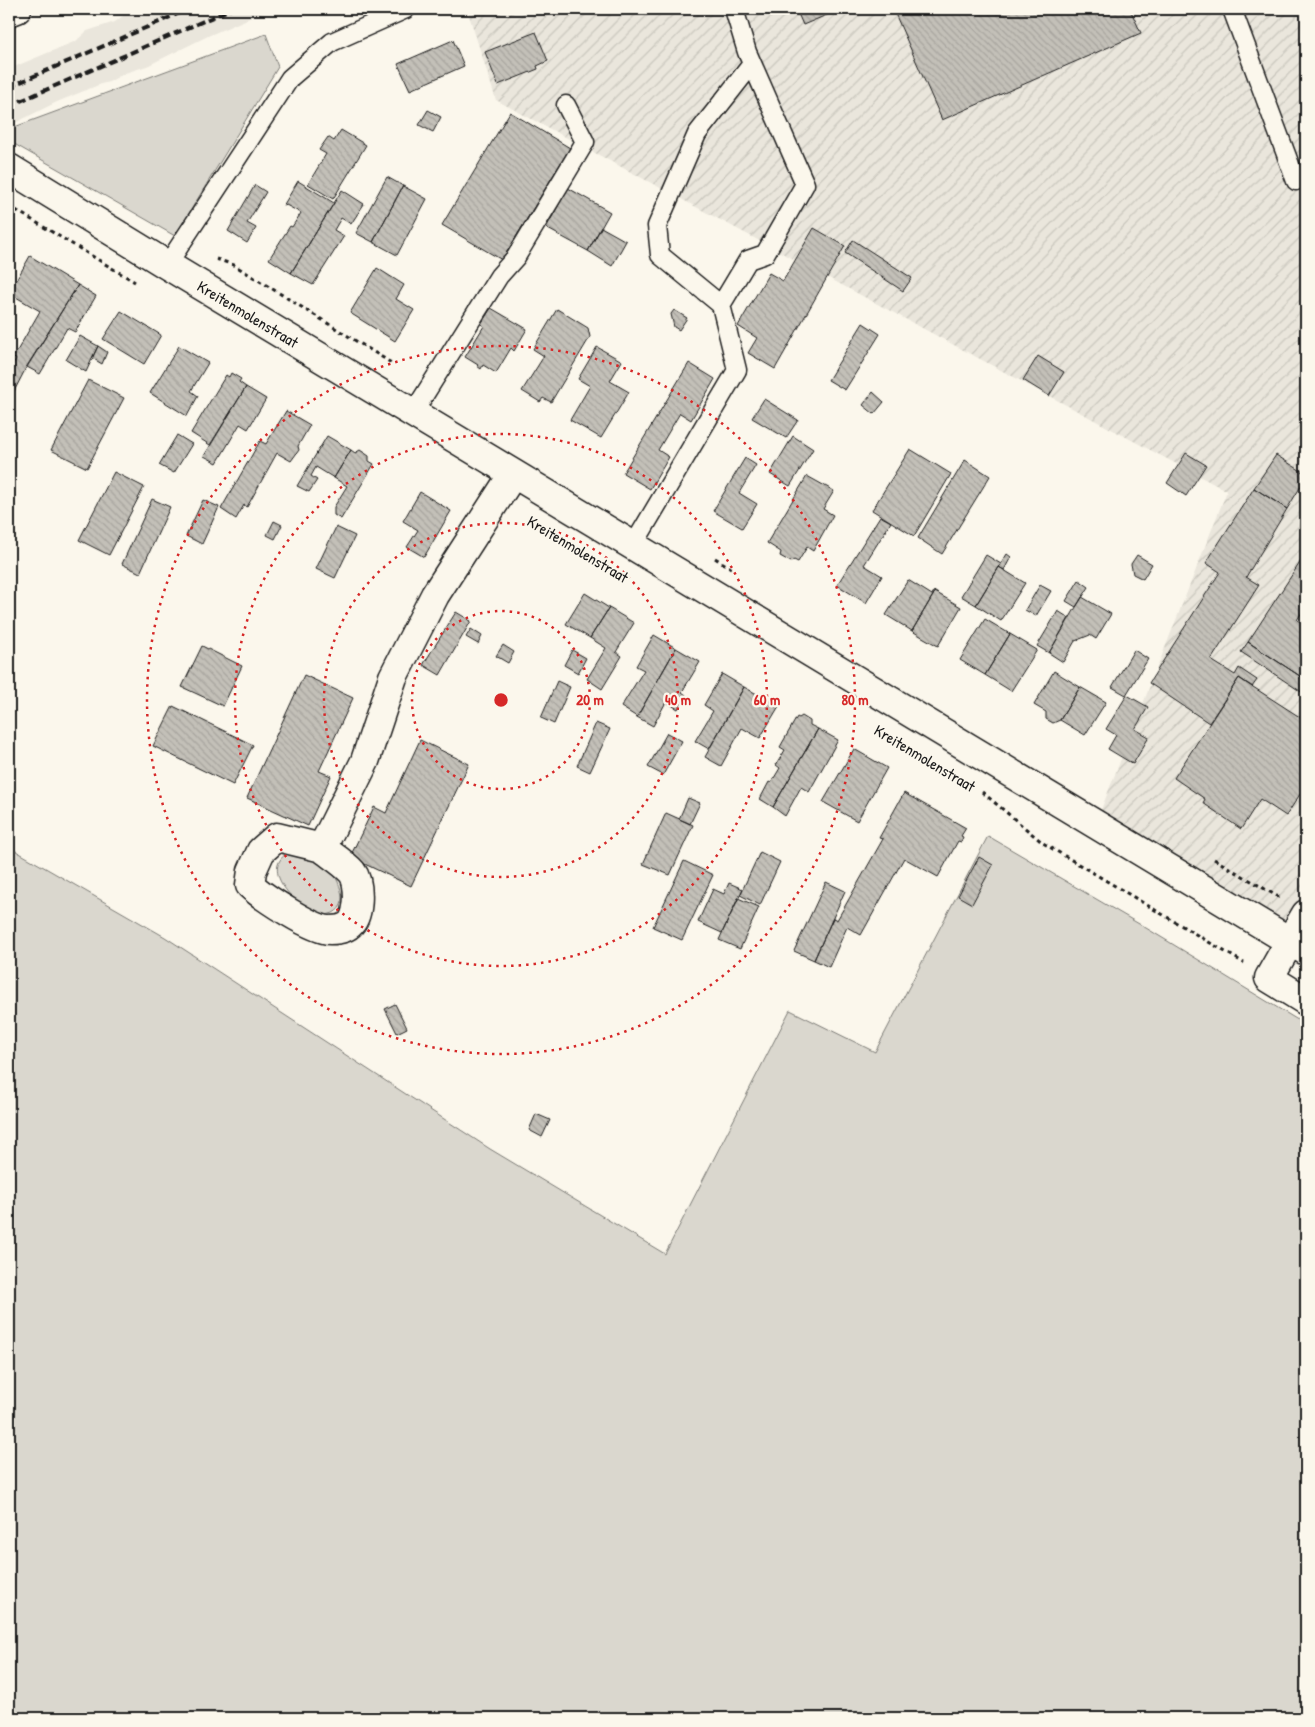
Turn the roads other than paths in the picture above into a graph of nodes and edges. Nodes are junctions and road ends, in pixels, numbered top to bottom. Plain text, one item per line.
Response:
1 (17, 9) edge
2 (406, 9) edge
3 (734, 9) edge
4 (1232, 9) edge
5 (9, 12) edge
6 (752, 64) junction
7 (566, 105) dead end
8 (9, 168) edge
9 (1296, 182) dead end
10 (167, 265) junction
11 (721, 305) junction
12 (413, 413) junction
13 (513, 474) junction
14 (633, 546) junction
15 (322, 848) dead end
16 (1306, 914) edge
17 (1298, 946) edge
18 (1306, 1001) edge

1 - 5 street
2 - 10 lane
3 - 6 lane
4 - 9 lane
6 - 11 lane
6 - 11 lane
7 - 12 lane
8 - 10 street, Kreitenmolenstraat
10 - 12 street, Kreitenmolenstraat
11 - 14 lane
12 - 13 street, Kreitenmolenstraat
13 - 14 street, Kreitenmolenstraat
13 - 15 street
14 - 17 street, Kreitenmolenstraat
16 - 17 street
17 - 18 street

